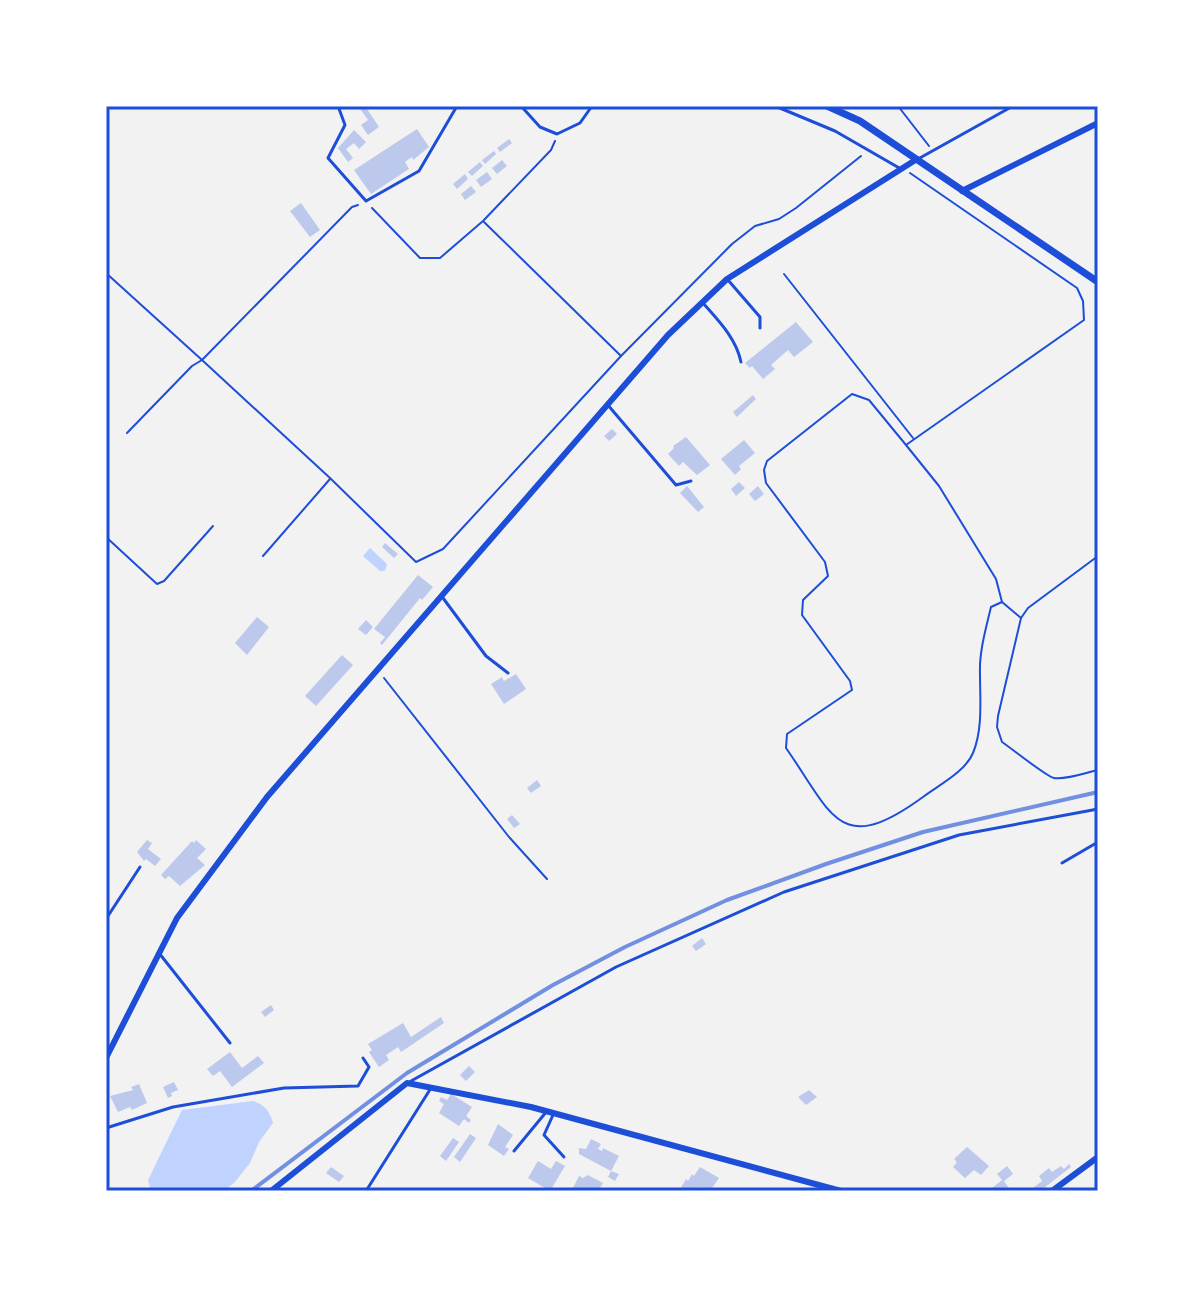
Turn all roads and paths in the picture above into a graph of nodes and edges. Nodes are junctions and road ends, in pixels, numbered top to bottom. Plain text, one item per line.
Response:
1 (338, 106) edge
2 (457, 106) edge
3 (521, 106) edge
4 (592, 106) edge
5 (775, 106) edge
6 (827, 106) edge
7 (898, 106) edge
8 (1013, 106) edge
9 (1098, 123) edge
10 (557, 134) junction
11 (868, 150) junction
12 (933, 150) junction
13 (917, 159) junction
14 (901, 169) junction
15 (961, 191) junction
16 (366, 201) junction
17 (483, 221) junction
18 (106, 273) edge
19 (784, 274) dead end
20 (727, 279) junction
21 (1098, 282) edge
22 (702, 302) junction
23 (760, 328) dead end
24 (621, 356) junction
25 (202, 360) junction
26 (741, 362) dead end
27 (607, 404) junction
28 (127, 433) dead end
29 (914, 439) junction
30 (906, 445) junction
31 (330, 478) junction
32 (691, 481) dead end
33 (213, 526) dead end
34 (106, 537) edge
35 (263, 556) dead end
36 (1098, 556) edge
37 (441, 595) junction
38 (1002, 602) junction
39 (1021, 618) junction
40 (379, 671) junction
41 (508, 673) dead end
42 (1098, 770) edge
43 (1098, 809) edge
44 (1098, 842) edge
45 (1062, 863) dead end
46 (140, 867) dead end
47 (547, 879) dead end
48 (106, 919) edge
49 (159, 953) junction
50 (230, 1043) dead end
51 (106, 1058) edge
52 (363, 1058) dead end
53 (407, 1083) junction
54 (431, 1088) junction
55 (550, 1112) junction
56 (106, 1128) edge
57 (514, 1151) dead end
58 (564, 1157) dead end
59 (1098, 1157) edge
60 (271, 1191) edge
61 (366, 1191) edge
62 (841, 1191) edge
63 (1052, 1191) edge

1 - 16 lane
2 - 16 lane
3 - 10 lane
4 - 10 lane
5 - 11 lane
6 - 13 street
7 - 12 path
8 - 12 lane
9 - 15 street
10 - 17 path
11 - 14 lane
11 - 24 path
12 - 13 lane
13 - 14 street
13 - 15 street
14 - 20 street
14 - 29 path
15 - 21 street
16 - 17 path
16 - 25 path
17 - 24 path
18 - 25 path
19 - 29 path
20 - 22 street
20 - 23 lane
22 - 26 lane
22 - 27 street
24 - 31 path
25 - 28 path
25 - 31 path
27 - 32 lane
27 - 37 street
29 - 30 path
30 - 38 path
30 - 38 path
31 - 35 path
33 - 34 path
36 - 39 path
37 - 40 street
37 - 41 lane
38 - 39 path
39 - 42 path
40 - 47 path
40 - 49 street
43 - 53 lane
44 - 45 lane
46 - 48 lane
49 - 50 lane
49 - 51 street
52 - 56 lane
53 - 54 street
53 - 60 street
54 - 55 street
54 - 61 lane
55 - 57 lane
55 - 58 lane
55 - 62 street
59 - 63 street

